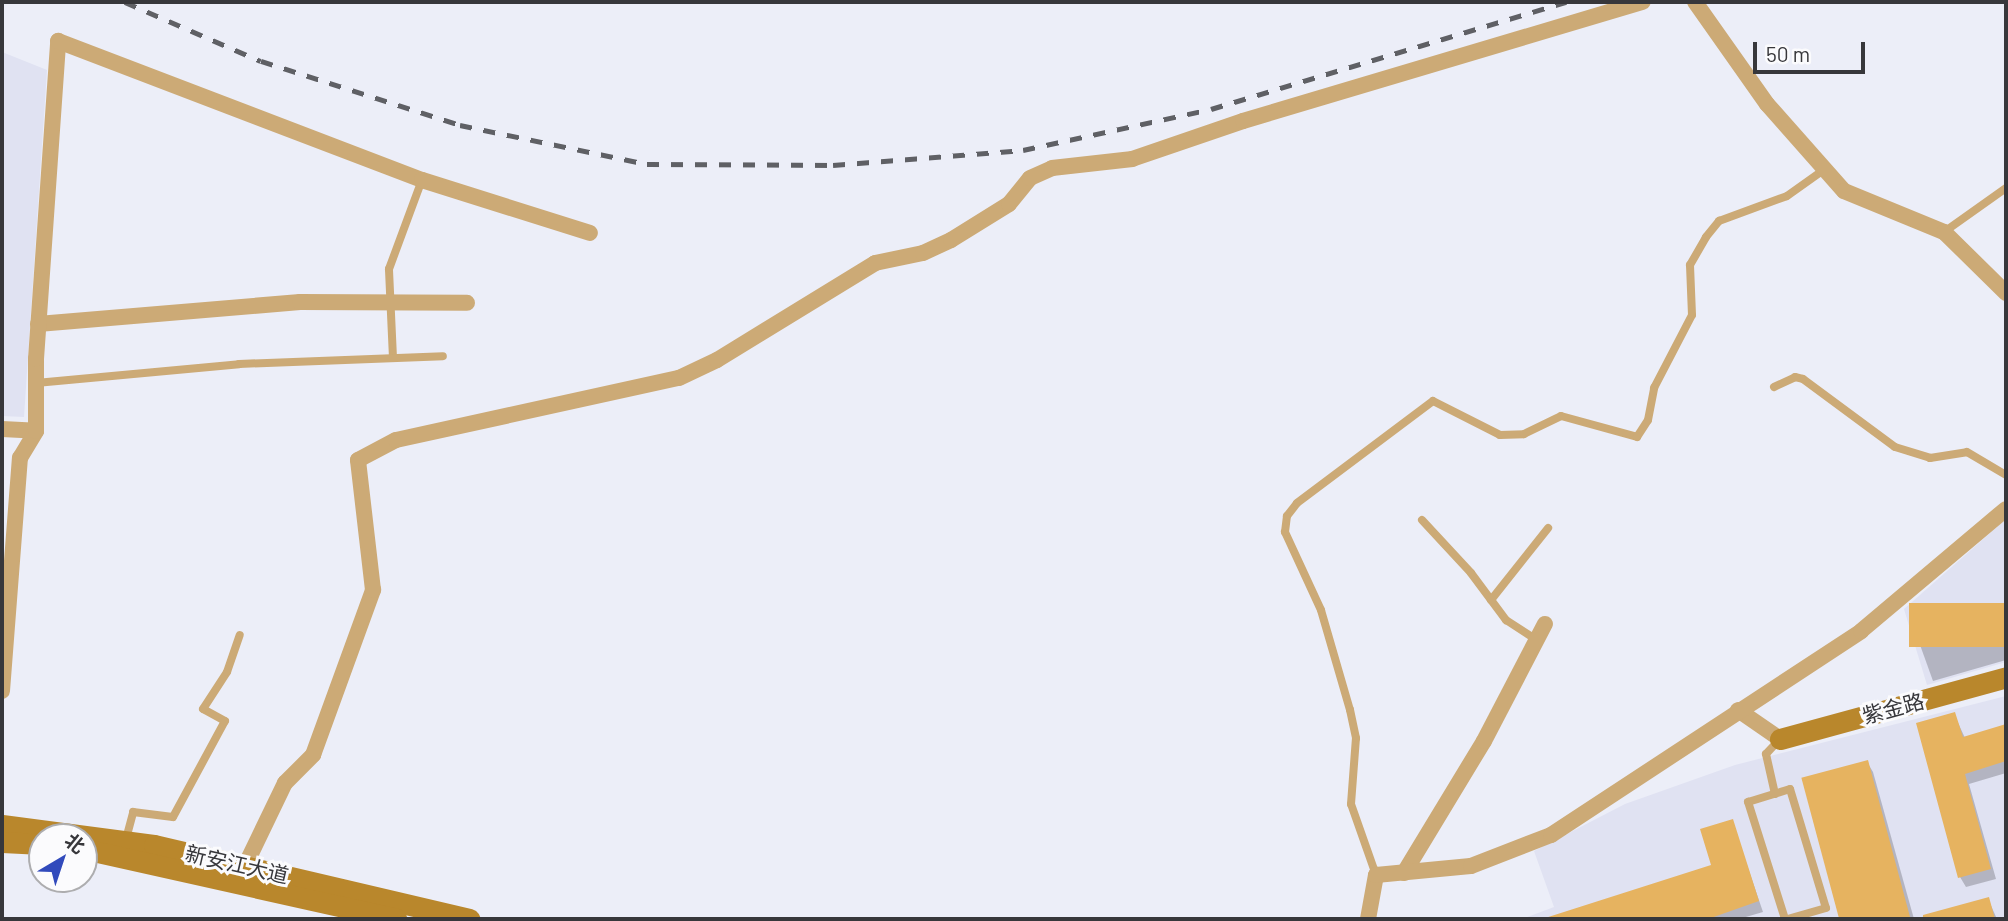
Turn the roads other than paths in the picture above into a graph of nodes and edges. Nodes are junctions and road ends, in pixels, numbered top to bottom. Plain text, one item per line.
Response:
1 (1643, 2) edge
2 (1695, 2) edge
3 (1825, 169) junction
4 (422, 180) junction
5 (2006, 188) edge
6 (1944, 232) junction
7 (590, 233) dead end
8 (2006, 293) edge
9 (391, 302) junction
10 (467, 303) dead end
11 (38, 324) junction
12 (443, 356) dead end
13 (393, 358) junction
14 (36, 383) junction
15 (1774, 387) dead end
16 (2, 429) edge
17 (36, 431) junction
18 (2006, 475) edge
19 (2006, 509) edge
20 (1422, 520) dead end
21 (1548, 528) dead end
22 (1491, 600) junction
23 (1545, 624) dead end
24 (240, 635) dead end
25 (1538, 641) junction
26 (2006, 677) edge
27 (2, 691) edge
28 (1738, 710) junction
29 (1780, 739) junction
30 (1774, 794) junction
31 (2, 825) edge
32 (126, 839) junction
33 (2, 842) edge
34 (28, 844) edge
35 (98, 852) edge
36 (245, 866) junction
37 (1404, 873) junction
38 (1376, 875) junction
39 (396, 919) edge
40 (469, 919) edge
41 (1368, 919) edge
42 (1787, 919) edge

1 - 36 street
2 - 3 street
3 - 6 street
3 - 38 lane
4 - 7 street
4 - 9 lane
4 - 11 street
5 - 6 lane
6 - 8 street
9 - 10 street
9 - 11 street
9 - 13 lane
11 - 14 street
12 - 13 lane
13 - 14 lane
14 - 17 street
15 - 18 lane
16 - 17 street
17 - 27 street
19 - 28 street
20 - 22 lane
21 - 22 lane
22 - 25 lane
23 - 25 street
24 - 32 lane
25 - 37 street
26 - 29 main road, 紫金路
28 - 29 street
28 - 37 street
29 - 30 lane
30 - 42 lane
30 - 42 lane
31 - 32 main road, 新安江大道
32 - 36 main road, 新安江大道
33 - 34 main road
35 - 39 main road, 新安江大道
36 - 40 main road, 新安江大道
37 - 38 street
38 - 41 street

